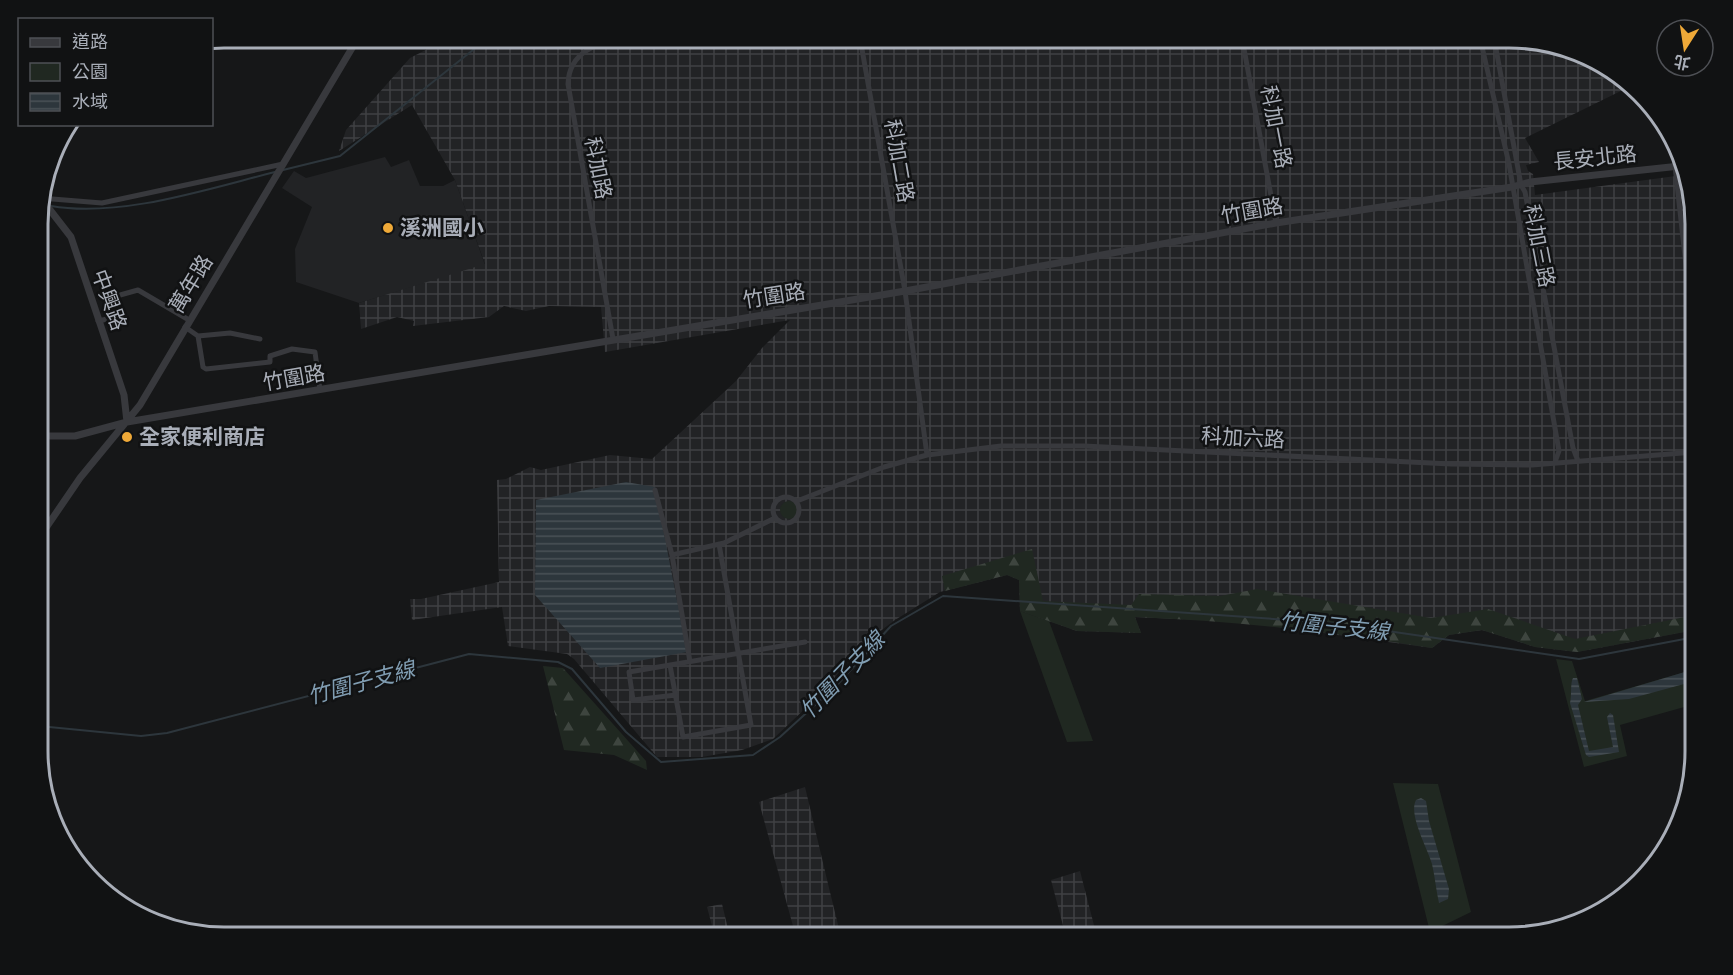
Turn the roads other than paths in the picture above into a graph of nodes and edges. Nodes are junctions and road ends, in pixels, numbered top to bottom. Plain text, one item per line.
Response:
1 (352, 48) edge
2 (589, 48) edge
3 (862, 48) edge
4 (1244, 48) edge
5 (1482, 48) edge
6 (1495, 48) edge
7 (1675, 166) edge
8 (280, 169) junction
9 (1678, 175) edge
10 (1516, 186) junction
11 (50, 201) edge
12 (49, 209) edge
13 (1276, 223) junction
14 (1685, 246) edge
15 (904, 291) junction
16 (98, 321) junction
17 (187, 323) junction
18 (198, 336) junction
19 (260, 339) dead end
20 (613, 339) junction
21 (320, 390) junction
22 (127, 422) junction
23 (48, 436) edge
24 (1685, 453) edge
25 (927, 455) junction
26 (1578, 461) junction
27 (1555, 462) junction
28 (655, 489) dead end
29 (797, 501) junction
30 (776, 518) junction
31 (48, 525) edge
32 (719, 544) junction
33 (672, 555) junction
34 (805, 642) dead end
35 (738, 653) junction
36 (690, 662) junction
37 (670, 665) junction
38 (676, 695) junction

1 - 8 street, 萬年路
2 - 20 street, 科加路
3 - 15 street, 科加二路
4 - 13 street, 科加一路
5 - 10 street, 科加三路
6 - 10 street, 科加三路
7 - 10 street, 長安北路
8 - 11 street
8 - 17 street, 萬年路
9 - 14 street
10 - 13 street, 竹圍路
10 - 26 street, 科加三路
10 - 27 street, 科加三路
12 - 16 street, 中興路
13 - 15 street, 竹圍路
15 - 20 street, 竹圍路
15 - 25 street, 科加二路
16 - 17 street
16 - 22 street, 中興路
17 - 18 street
17 - 22 street, 萬年路
18 - 19 street
18 - 21 street
20 - 21 street, 竹圍路
21 - 22 street, 竹圍路
22 - 23 street, 竹圍路
22 - 31 street, 萬年路
24 - 26 street, 科加六路
25 - 27 street, 科加六路
25 - 29 street, 科加六路
26 - 27 street, 科加六路
28 - 33 street
29 - 30 street
29 - 30 street
30 - 32 street
32 - 33 street
32 - 35 street
33 - 36 street
34 - 35 street
35 - 36 street
35 - 38 street
36 - 37 street
37 - 38 street
37 - 38 street

